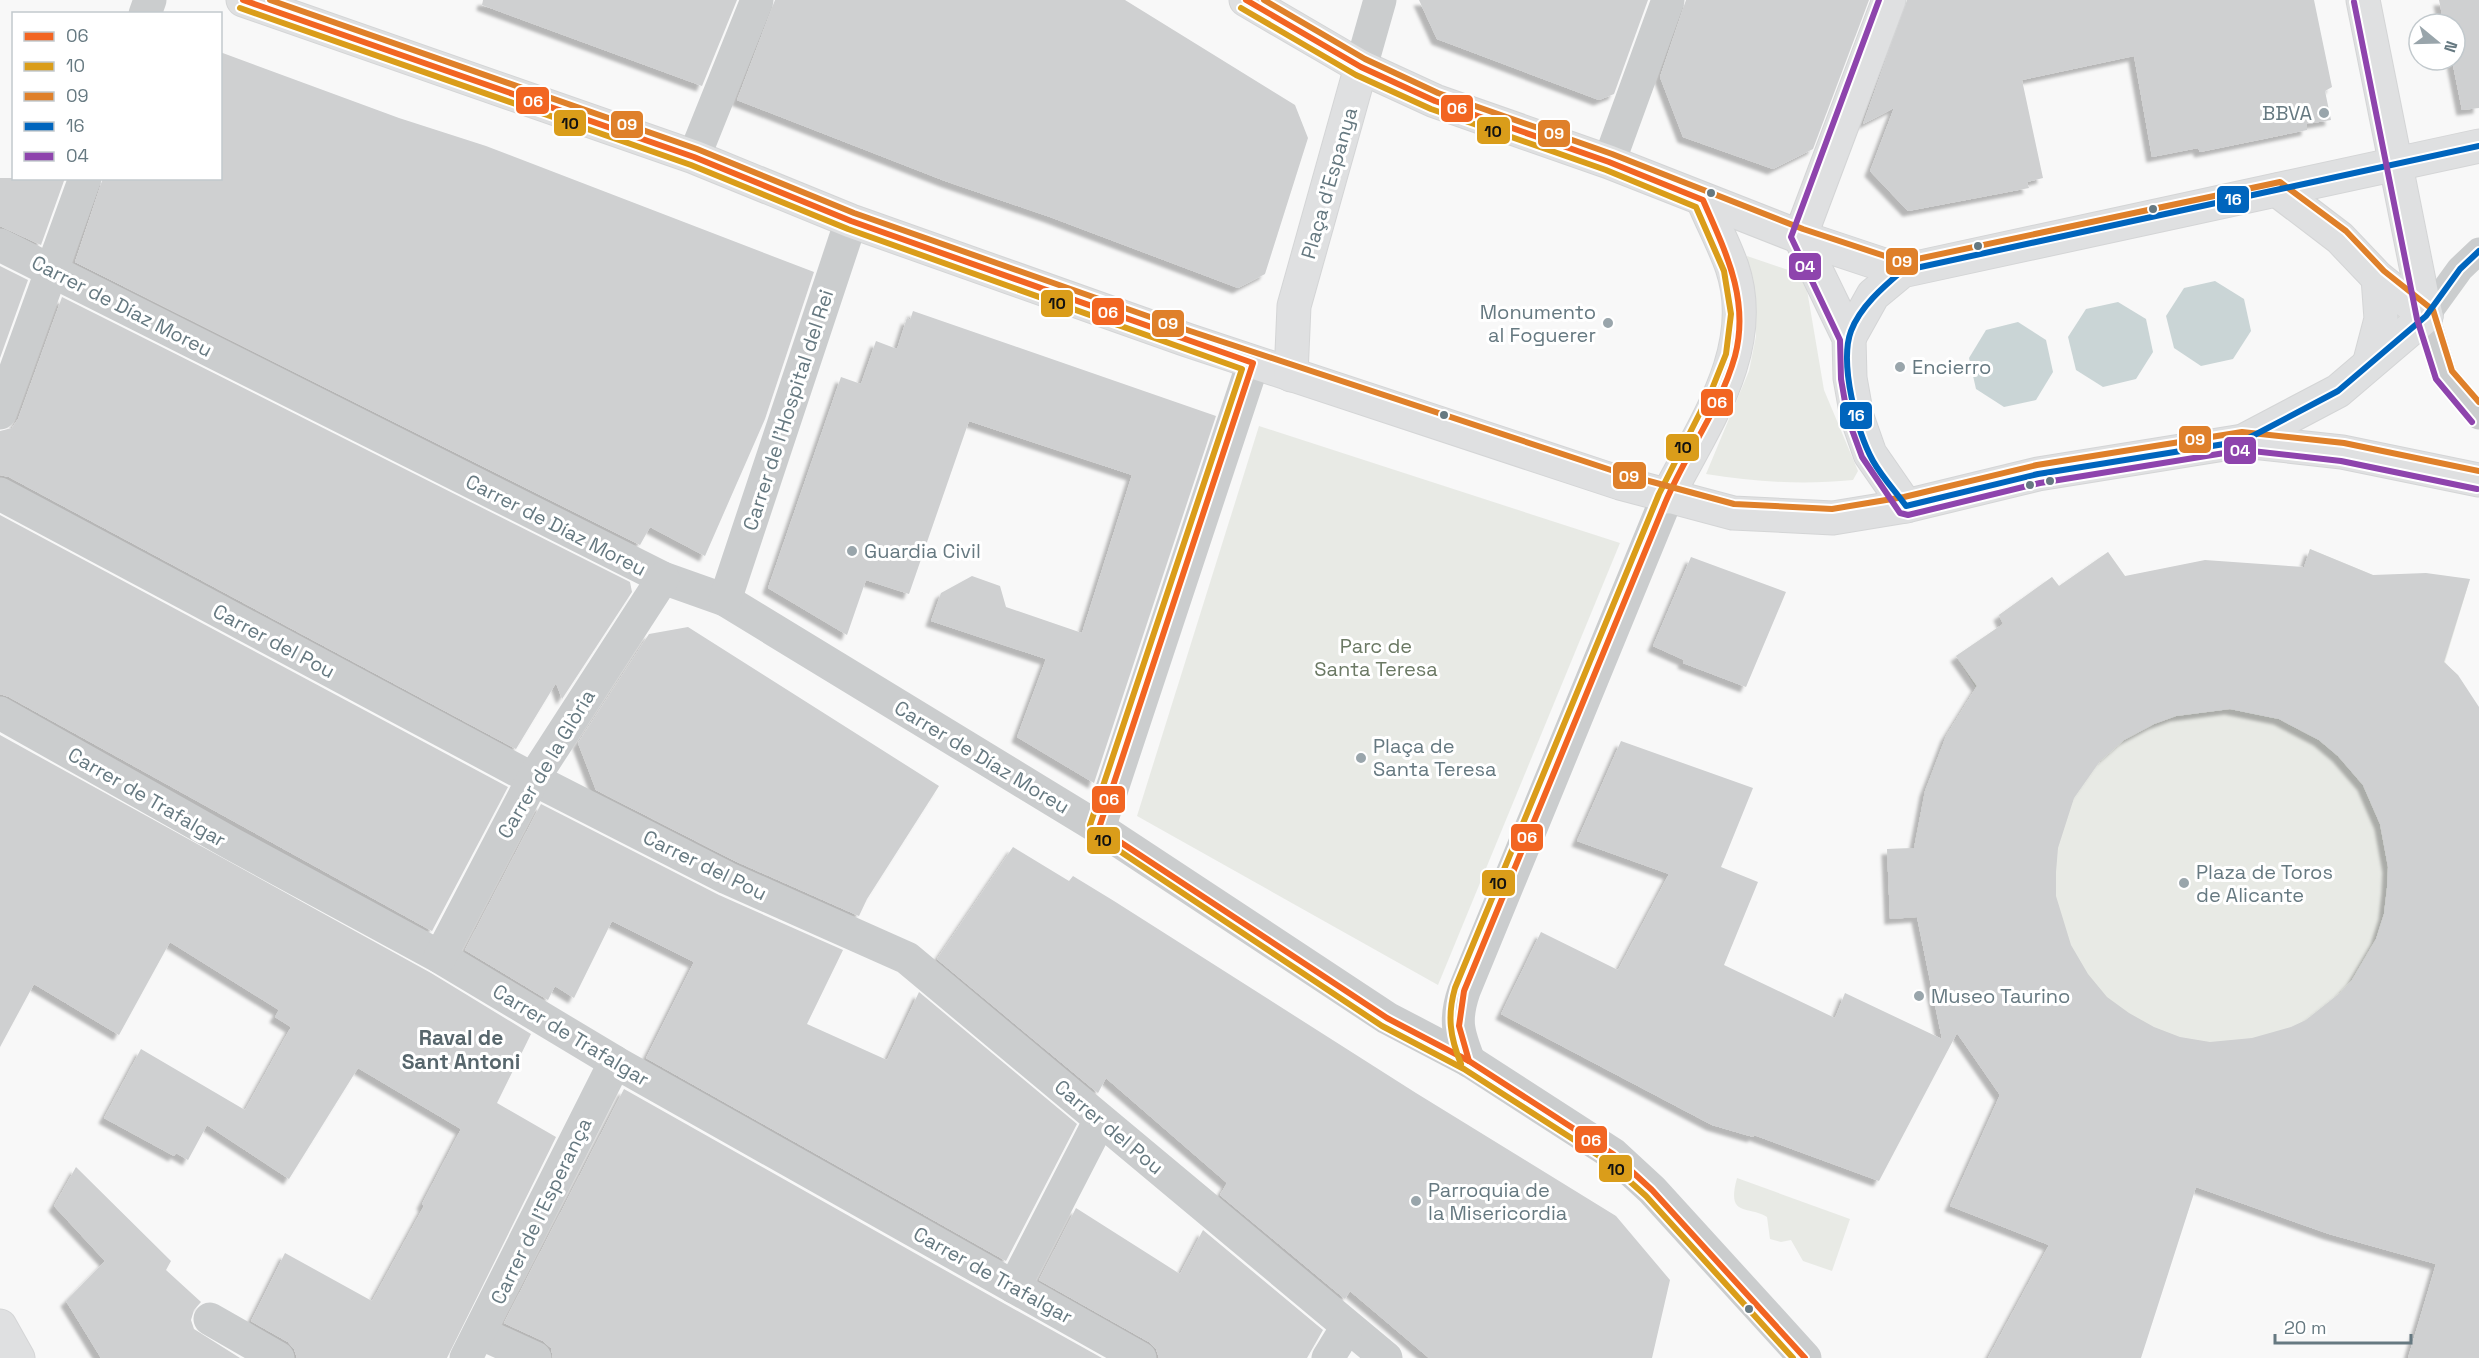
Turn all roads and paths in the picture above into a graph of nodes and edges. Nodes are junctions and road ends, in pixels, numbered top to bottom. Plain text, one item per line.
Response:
1 (243, 0) edge
2 (756, 0) edge
3 (1246, 0) edge
4 (1380, 0) edge
5 (1668, 0) edge
6 (1889, 0) edge
7 (2363, 0) edge
8 (1361, 67) junction
9 (2479, 146) edge
10 (694, 157) junction
11 (1609, 162) junction
12 (2396, 164) junction
13 (84, 180) edge
14 (2277, 190) junction
15 (1702, 200) junction
16 (851, 221) junction
17 (1800, 237) junction
18 (0, 245) edge
19 (2479, 251) edge
20 (52, 271) junction
21 (1902, 271) junction
22 (2378, 278) junction
23 (1294, 306) junction
24 (2427, 316) junction
25 (1849, 338) junction
26 (2370, 361) junction
27 (1252, 363) junction
28 (1291, 375) junction
29 (0, 413) edge
30 (2479, 416) edge
31 (2243, 441) junction
32 (2479, 480) edge
33 (0, 494) edge
34 (1667, 497) junction
35 (1906, 506) junction
36 (663, 578) junction
37 (725, 600) junction
38 (0, 713) edge
39 (533, 779) junction
40 (1099, 828) junction
41 (440, 957) junction
42 (1457, 1010) junction
43 (1387, 1018) junction
44 (1469, 1061) junction
45 (615, 1062) junction
46 (1100, 1119) junction
47 (1014, 1287) junction
48 (210, 1319) dead end
49 (0, 1326) edge
50 (1347, 1327) junction
51 (473, 1346) edge
52 (18, 1358) edge
53 (278, 1358) edge
54 (535, 1358) edge
55 (1140, 1358) edge
56 (1328, 1358) edge
57 (1386, 1358) edge
58 (1805, 1358) edge

1 - 10 main road
2 - 10 street
3 - 8 main road
4 - 8 street
5 - 11 street
6 - 17 main road
7 - 12 main road
8 - 11 main road
8 - 23 main road, Plaça d'Espanya
9 - 12 main road
10 - 16 main road
11 - 15 main road
12 - 14 main road
12 - 24 main road
13 - 20 street
14 - 21 main road
14 - 22 main road
15 - 17 main road
15 - 34 main road
16 - 27 main road
16 - 37 street, Carrer de l'Hospital del Rei
17 - 21 main road
17 - 25 main road
18 - 20 street, Carrer de Díaz Moreu
19 - 24 lane
20 - 29 street
20 - 36 street, Carrer de Díaz Moreu
21 - 25 main road
22 - 24 main road
22 - 26 main road
23 - 27 main road, Plaça d'Espanya
23 - 28 main road, Plaça d'Espanya
24 - 26 main road
24 - 30 lane
25 - 35 main road
26 - 31 main road
27 - 28 main road
27 - 40 street
28 - 34 main road
31 - 32 main road
31 - 35 main road
33 - 39 street, Carrer del Pou
34 - 35 main road
34 - 42 street
36 - 37 street, Carrer de Díaz Moreu
36 - 39 street, Carrer de la Glòria
37 - 40 street, Carrer de Díaz Moreu
38 - 41 street, Carrer de Trafalgar
39 - 41 street, Carrer de la Glòria
39 - 46 street, Carrer del Pou
40 - 43 street
41 - 45 street, Carrer de Trafalgar
42 - 43 street
42 - 44 street
43 - 44 street
44 - 58 street
45 - 47 street, Carrer de Trafalgar
45 - 51 street, Carrer de l'Esperança
46 - 47 street
46 - 50 street, Carrer del Pou
47 - 55 street, Carrer de Trafalgar
48 - 53 street
49 - 52 main road
50 - 56 street
50 - 57 street, Carrer del Pou
51 - 54 street

